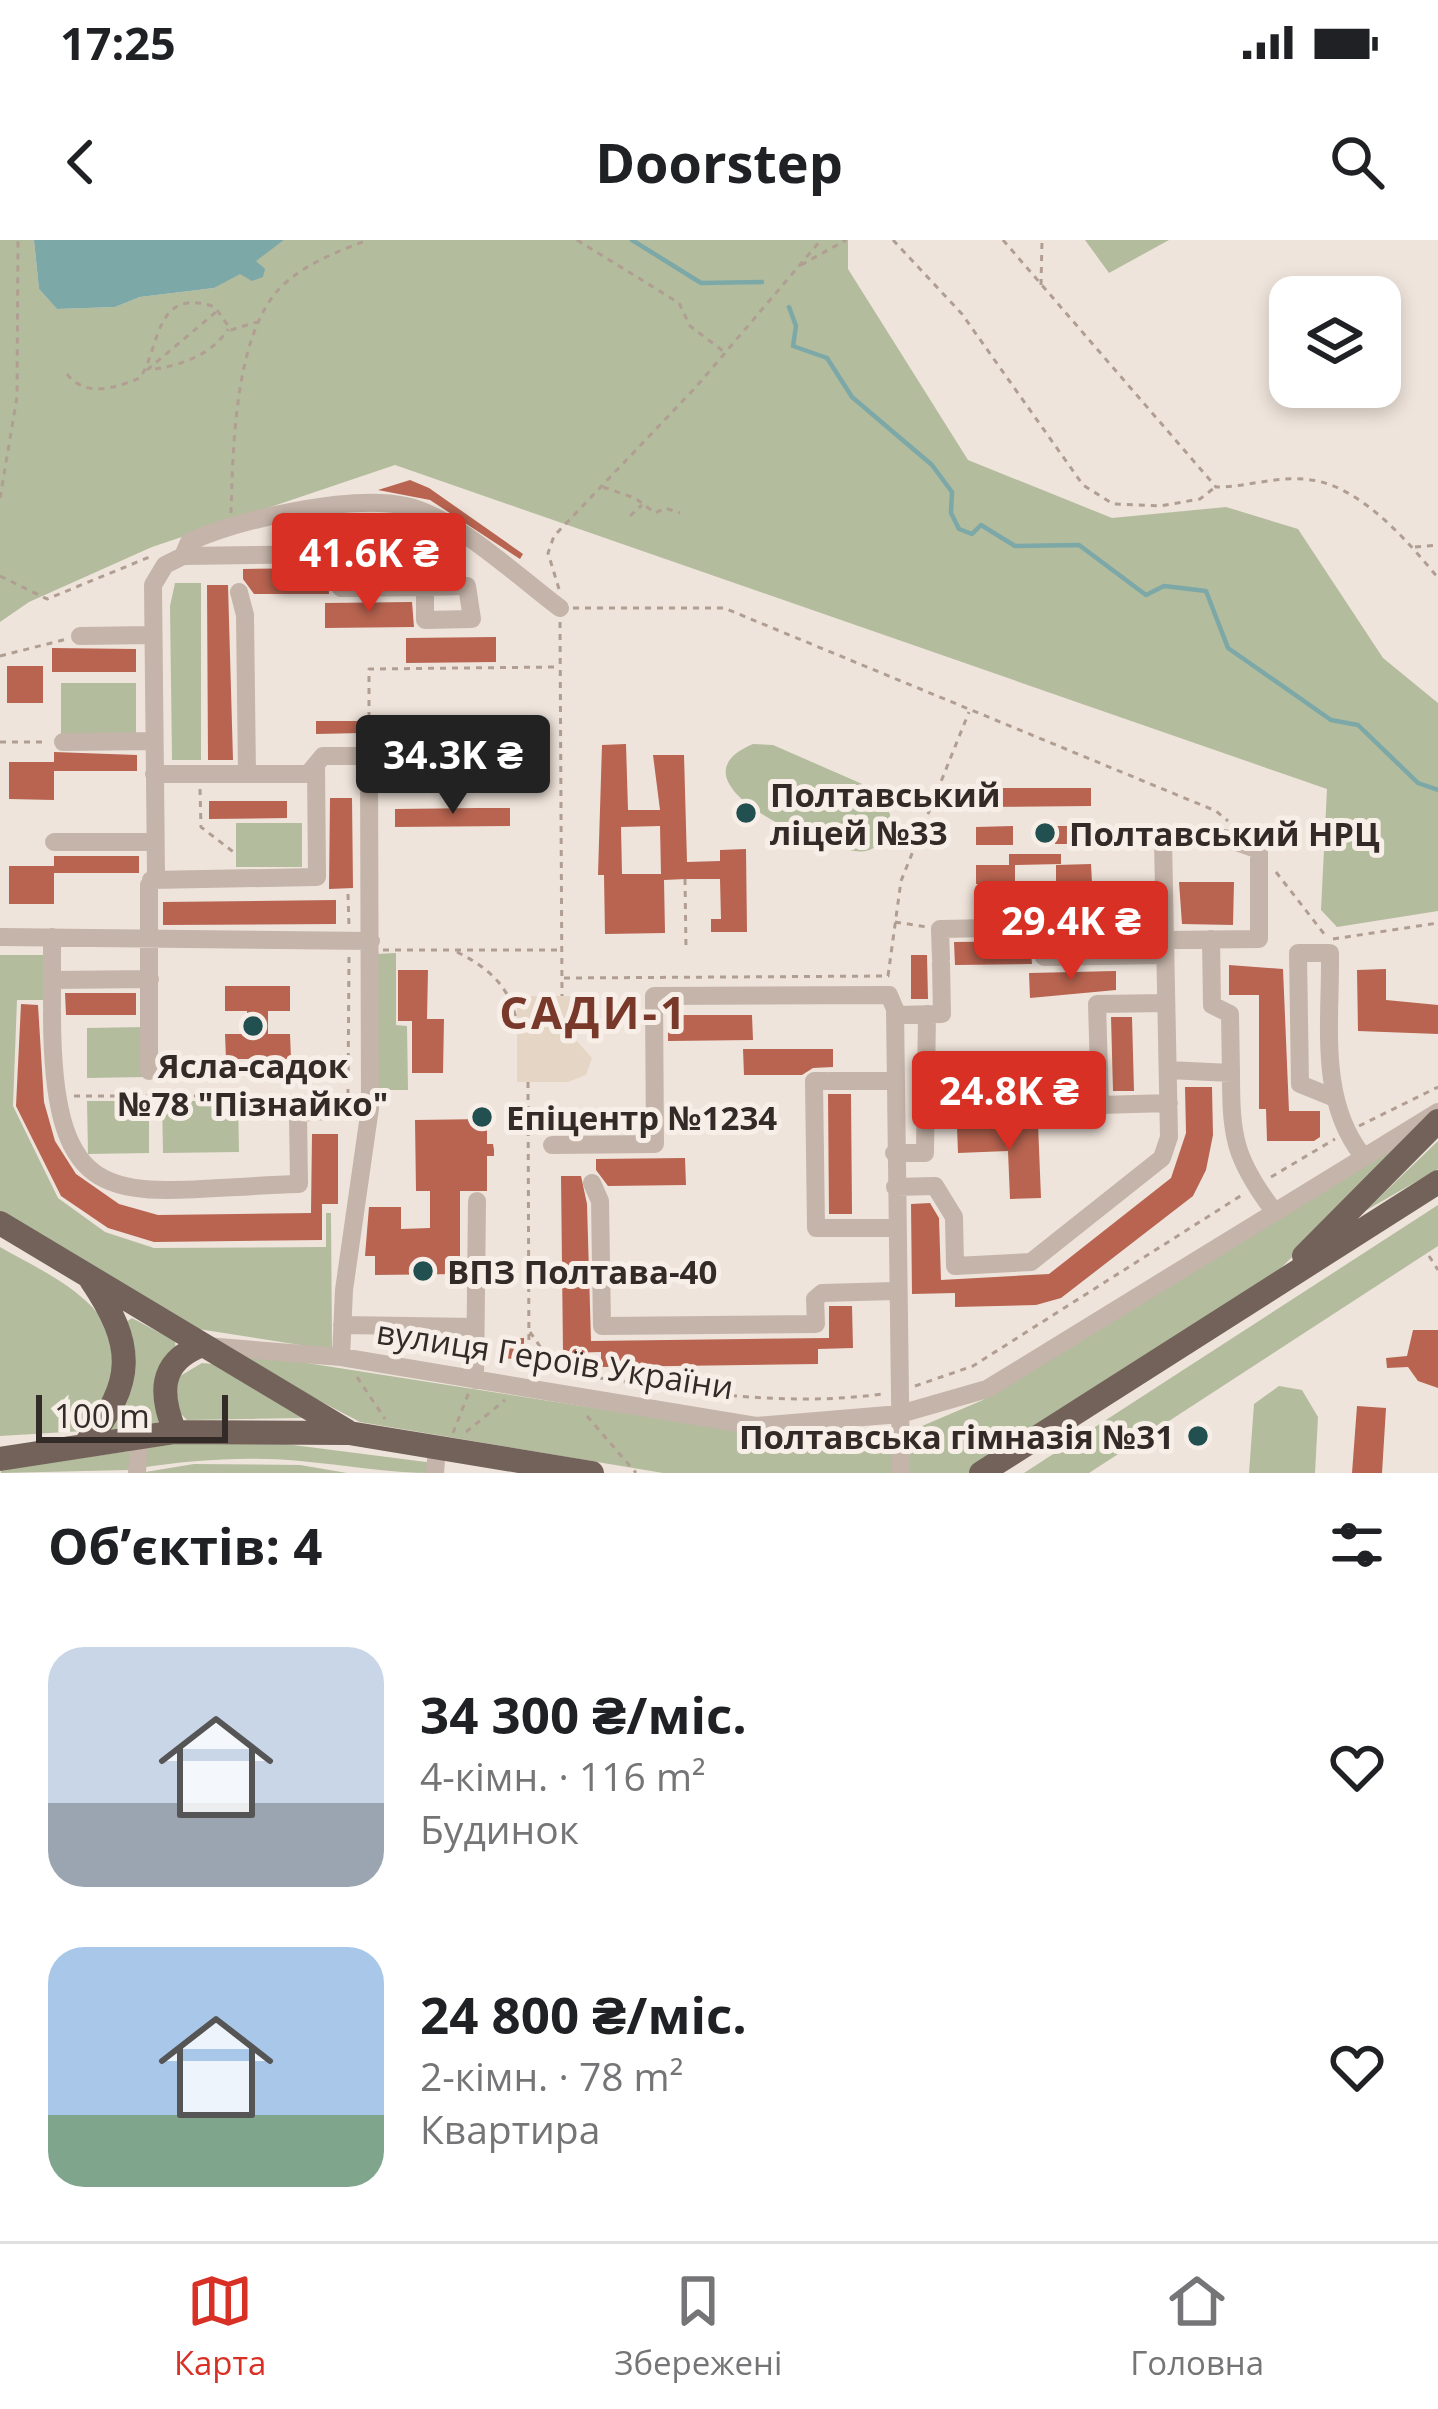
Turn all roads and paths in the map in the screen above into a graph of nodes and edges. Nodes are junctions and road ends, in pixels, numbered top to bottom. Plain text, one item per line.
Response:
1 (18, 240) edge
2 (368, 240) edge
3 (577, 240) edge
4 (820, 240) edge
5 (846, 240) edge
6 (893, 240) edge
7 (1004, 240) edge
8 (1042, 240) edge
9 (796, 268) junction
10 (1041, 287) junction
11 (218, 311) junction
12 (261, 320) junction
13 (229, 328) junction
14 (724, 352) junction
15 (155, 369) junction
16 (145, 371) junction
17 (67, 374) dead end
18 (602, 486) junction
19 (1216, 487) junction
20 (0, 498) edge
21 (644, 504) junction
22 (680, 513) dead end
23 (630, 516) dead end
24 (231, 524) junction
25 (1438, 545) edge
26 (1413, 547) junction
27 (238, 555) junction
28 (183, 556) junction
29 (0, 576) edge
30 (1438, 578) edge
31 (425, 587) dead end
32 (560, 608) junction
33 (80, 635) joint
34 (151, 635) junction
35 (0, 656) edge
36 (560, 667) junction
37 (970, 710) junction
38 (153, 741) junction
39 (0, 742) edge
40 (63, 742) joint
41 (369, 755) junction
42 (316, 764) junction
43 (154, 774) junction
44 (247, 774) junction
45 (211, 775) junction
46 (1230, 824) dead end
47 (54, 842) dead end
48 (155, 842) junction
49 (1259, 850) junction
50 (236, 854) dead end
51 (685, 879) dead end
52 (151, 880) junction
53 (348, 894) dead end
54 (893, 922) junction
55 (1438, 923) edge
56 (940, 928) junction
57 (52, 937) junction
58 (0, 938) edge
59 (150, 938) junction
60 (1211, 939) junction
61 (349, 940) junction
62 (371, 946) junction
63 (1164, 948) junction
64 (686, 949) dead end
65 (454, 950) junction
66 (562, 950) junction
67 (562, 978) junction
68 (151, 979) junction
69 (52, 980) junction
70 (562, 996) dead end
71 (1165, 1003) junction
72 (927, 1014) junction
73 (895, 1015) junction
74 (517, 1025) dead end
75 (1168, 1070) junction
76 (149, 1071) dead end
77 (1231, 1073) junction
78 (893, 1081) junction
79 (528, 1082) dead end
80 (1438, 1087) edge
81 (54, 1096) junction
82 (326, 1096) dead end
83 (1332, 1097) junction
84 (1169, 1103) junction
85 (370, 1108) junction
86 (1438, 1112) edge
87 (1438, 1121) edge
88 (1345, 1133) junction
89 (552, 1145) dead end
90 (592, 1145) junction
91 (894, 1153) junction
92 (1362, 1155) junction
93 (1438, 1183) edge
94 (1255, 1186) junction
95 (895, 1187) junction
96 (1363, 1192) junction
97 (477, 1201) dead end
98 (1273, 1210) junction
99 (1374, 1221) junction
100 (0, 1223) edge
101 (895, 1228) junction
102 (1429, 1256) dead end
103 (1438, 1270) edge
104 (86, 1272) junction
105 (1277, 1285) junction
106 (895, 1292) junction
107 (342, 1325) junction
108 (475, 1327) junction
109 (529, 1330) junction
110 (200, 1346) junction
111 (347, 1363) junction
112 (529, 1367) junction
113 (557, 1371) junction
114 (475, 1380) junction
115 (566, 1383) dead end
116 (521, 1387) junction
117 (896, 1392) junction
118 (578, 1405) dead end
119 (900, 1414) junction
120 (390, 1426) dead end
121 (175, 1432) junction
122 (349, 1433) junction
123 (139, 1437) junction
124 (86, 1443) junction
125 (0, 1459) edge
126 (436, 1460) edge
127 (137, 1473) edge
128 (592, 1473) edge
129 (636, 1473) edge
130 (901, 1473) edge
131 (981, 1473) edge

1 - 20 path
2 - 12 path
3 - 14 path
4 - 9 path
5 - 9 path
6 - 19 path
7 - 10 path
8 - 10 path
9 - 14 path
10 - 19 path
11 - 13 path
11 - 15 path
11 - 16 path
12 - 13 path
12 - 24 path
13 - 15 path
14 - 18 path
15 - 16 path
16 - 17 path
18 - 21 path
18 - 32 path
19 - 26 path
21 - 22 path
21 - 23 path
24 - 28 street
24 - 32 street
25 - 26 path
26 - 30 path
27 - 28 street
27 - 31 street
27 - 44 street
28 - 29 path
28 - 34 street
32 - 36 path
32 - 37 path
33 - 34 street
33 - 35 path
34 - 38 street
36 - 41 path
36 - 66 path
37 - 46 path
37 - 54 path
38 - 40 street
38 - 43 street
39 - 40 path
41 - 42 street
41 - 62 street
42 - 44 street
42 - 52 street
43 - 45 street
43 - 48 street
44 - 45 street
45 - 50 path
47 - 48 street
48 - 52 street
49 - 55 path
49 - 60 street
49 - 63 street
51 - 64 path
52 - 59 street
53 - 61 path
54 - 56 path
54 - 67 path
56 - 63 street
56 - 72 street
57 - 58 street
57 - 59 street
57 - 69 street
59 - 61 street
59 - 68 street
60 - 63 street
60 - 77 street
61 - 62 street
61 - 85 path
62 - 65 path
62 - 85 street
63 - 71 street
65 - 66 path
65 - 74 path
66 - 67 path
67 - 70 path
68 - 69 street
68 - 76 street
69 - 81 street
71 - 75 street
71 - 84 street
72 - 73 street
72 - 91 street
73 - 78 street
73 - 90 street
75 - 77 street
75 - 84 street
77 - 94 street
78 - 91 street
78 - 101 street
79 - 109 path
80 - 88 path
81 - 82 path
81 - 85 street
83 - 83 street
83 - 88 street
84 - 95 street
85 - 107 street
86 - 92 street, вулиця Героїв України
87 - 96 main road
88 - 92 street
88 - 94 path
89 - 90 street
90 - 106 street
91 - 95 street
92 - 98 street, вулиця Героїв України
93 - 99 main road
94 - 98 street
94 - 117 path
95 - 101 street
96 - 99 main road
96 - 105 main road
97 - 108 street
98 - 119 street, вулиця Героїв України
99 - 105 main road
100 - 104 main road, вулиця Героїв України
101 - 106 street
102 - 103 path
104 - 110 main road, вулиця Героїв України
104 - 124 main road
105 - 131 main road
106 - 117 street
107 - 108 street
107 - 111 street
108 - 114 street
109 - 112 path
109 - 113 path
110 - 111 street, вулиця Героїв України
110 - 121 main road
110 - 122 main road, вулиця Героїв України
111 - 114 street, вулиця Героїв України
111 - 120 path
112 - 113 path
112 - 116 path
113 - 115 path
113 - 117 path
114 - 116 street, вулиця Героїв України
114 - 116 path
116 - 119 street, вулиця Героїв України
117 - 119 street
118 - 129 path
119 - 130 street
121 - 122 main road, вулиця Героїв України
121 - 123 main road, вулиця Героїв України
122 - 126 main road, вулиця Героїв України
123 - 124 main road, вулиця Героїв України
123 - 127 street
124 - 125 main road, вулиця Героїв України
126 - 128 main road, вулиця Героїв України

